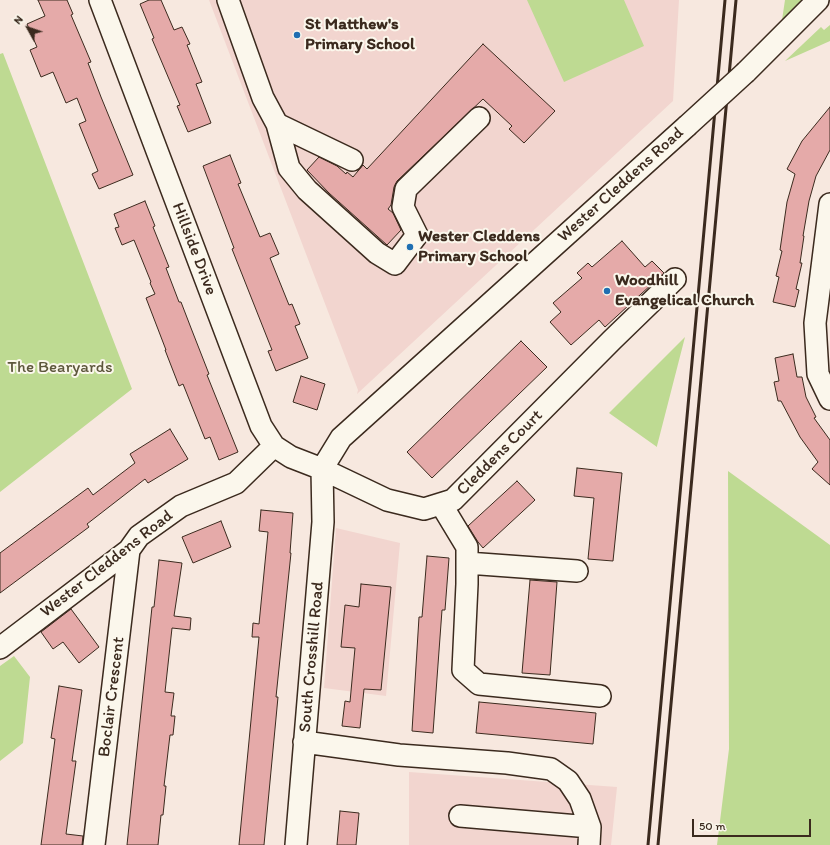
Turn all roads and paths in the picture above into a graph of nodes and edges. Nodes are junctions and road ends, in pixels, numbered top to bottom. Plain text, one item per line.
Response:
1 (100, 0) edge
2 (228, 0) edge
3 (818, 0) edge
4 (480, 118) dead end
5 (277, 124) junction
6 (352, 160) dead end
7 (830, 204) edge
8 (675, 280) dead end
9 (823, 321) edge
10 (830, 399) edge
11 (274, 446) junction
12 (322, 469) junction
13 (441, 504) junction
14 (129, 550) junction
15 (467, 563) junction
16 (576, 571) dead end
17 (0, 648) edge
18 (600, 696) dead end
19 (304, 742) junction
20 (460, 816) dead end
21 (590, 836) edge
22 (94, 845) edge
23 (296, 845) edge

1 - 11 street, Hillside Drive
2 - 5 street
3 - 12 street, Wester Cleddens Road, bridge
4 - 5 street
5 - 6 street
7 - 9 street
8 - 13 street, Cleddens Court
9 - 10 street
11 - 12 street, Hillside Drive
11 - 14 street, Wester Cleddens Road
12 - 13 street, Cleddens Court
12 - 19 street, South Crosshill Road
13 - 15 street
14 - 17 street, Wester Cleddens Road
14 - 22 street, Boclair Crescent
15 - 16 street
15 - 18 street
19 - 21 street
19 - 23 street, South Crosshill Road
20 - 21 street

